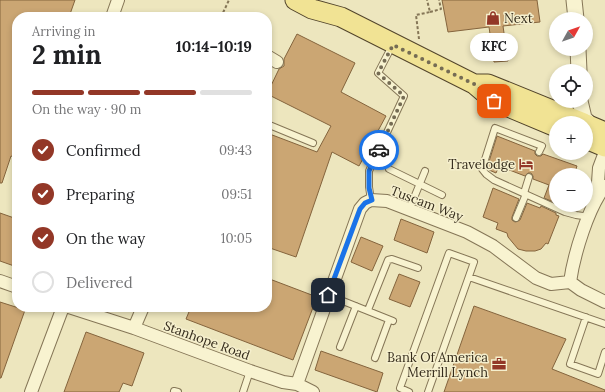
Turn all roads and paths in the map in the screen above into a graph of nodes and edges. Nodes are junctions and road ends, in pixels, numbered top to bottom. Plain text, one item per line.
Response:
1 (118, 0) edge
2 (229, 0) edge
3 (295, 0) edge
4 (320, 0) edge
5 (428, 0) edge
6 (439, 0) edge
7 (574, 0) edge
8 (114, 12) edge
9 (223, 12) edge
10 (430, 12) junction
11 (575, 12) edge
12 (341, 18) junction
13 (418, 44) dead end
14 (393, 45) junction
15 (560, 116) edge
16 (272, 126) edge
17 (593, 132) edge
18 (313, 143) dead end
19 (605, 147) edge
20 (539, 152) dead end
21 (605, 152) edge
22 (389, 169) dead end
23 (425, 171) dead end
24 (529, 178) dead end
25 (420, 183) junction
26 (605, 186) edge
27 (525, 194) junction
28 (442, 195) dead end
29 (597, 197) junction
30 (372, 200) junction
31 (409, 210) junction
32 (590, 217) junction
33 (516, 218) dead end
34 (418, 268) dead end
35 (469, 277) junction
36 (0, 281) edge
37 (570, 282) junction
38 (12, 286) edge
39 (328, 295) junction
40 (605, 302) edge
41 (356, 306) junction
42 (368, 310) junction
43 (61, 312) edge
44 (84, 312) edge
45 (141, 312) edge
46 (586, 317) junction
47 (605, 324) edge
48 (134, 328) junction
49 (340, 346) dead end
50 (605, 352) edge
51 (375, 358) dead end
52 (250, 371) junction
53 (297, 384) junction
54 (31, 392) edge
55 (243, 392) edge
56 (312, 392) edge
57 (409, 392) edge
58 (428, 392) edge

1 - 8 street
2 - 9 path
3 - 12 main road
4 - 12 main road
5 - 10 path
6 - 10 path
7 - 11 street
10 - 13 path
12 - 14 main road
14 - 15 main road
14 - 30 lane
16 - 18 lane
17 - 19 main road
20 - 27 lane
21 - 29 street
22 - 25 lane
23 - 25 lane
24 - 27 lane
25 - 28 lane
25 - 31 lane
26 - 29 street
27 - 32 lane
27 - 33 lane
29 - 32 street
30 - 31 street, Tuscam Way
30 - 39 street, Tuscam Way
31 - 37 street, Tuscam Way
32 - 37 street
34 - 42 lane
35 - 46 lane
35 - 57 lane
35 - 58 lane
36 - 38 street
37 - 40 street
39 - 41 lane
39 - 53 street, Tuscam Way
41 - 42 lane
41 - 49 lane
42 - 51 lane
43 - 54 street
44 - 48 street, Stanhope Road
45 - 48 street
46 - 47 lane
46 - 50 lane
48 - 52 street, Stanhope Road
52 - 53 street, Stanhope Road
52 - 55 lane
53 - 56 street, Stanhope Road

